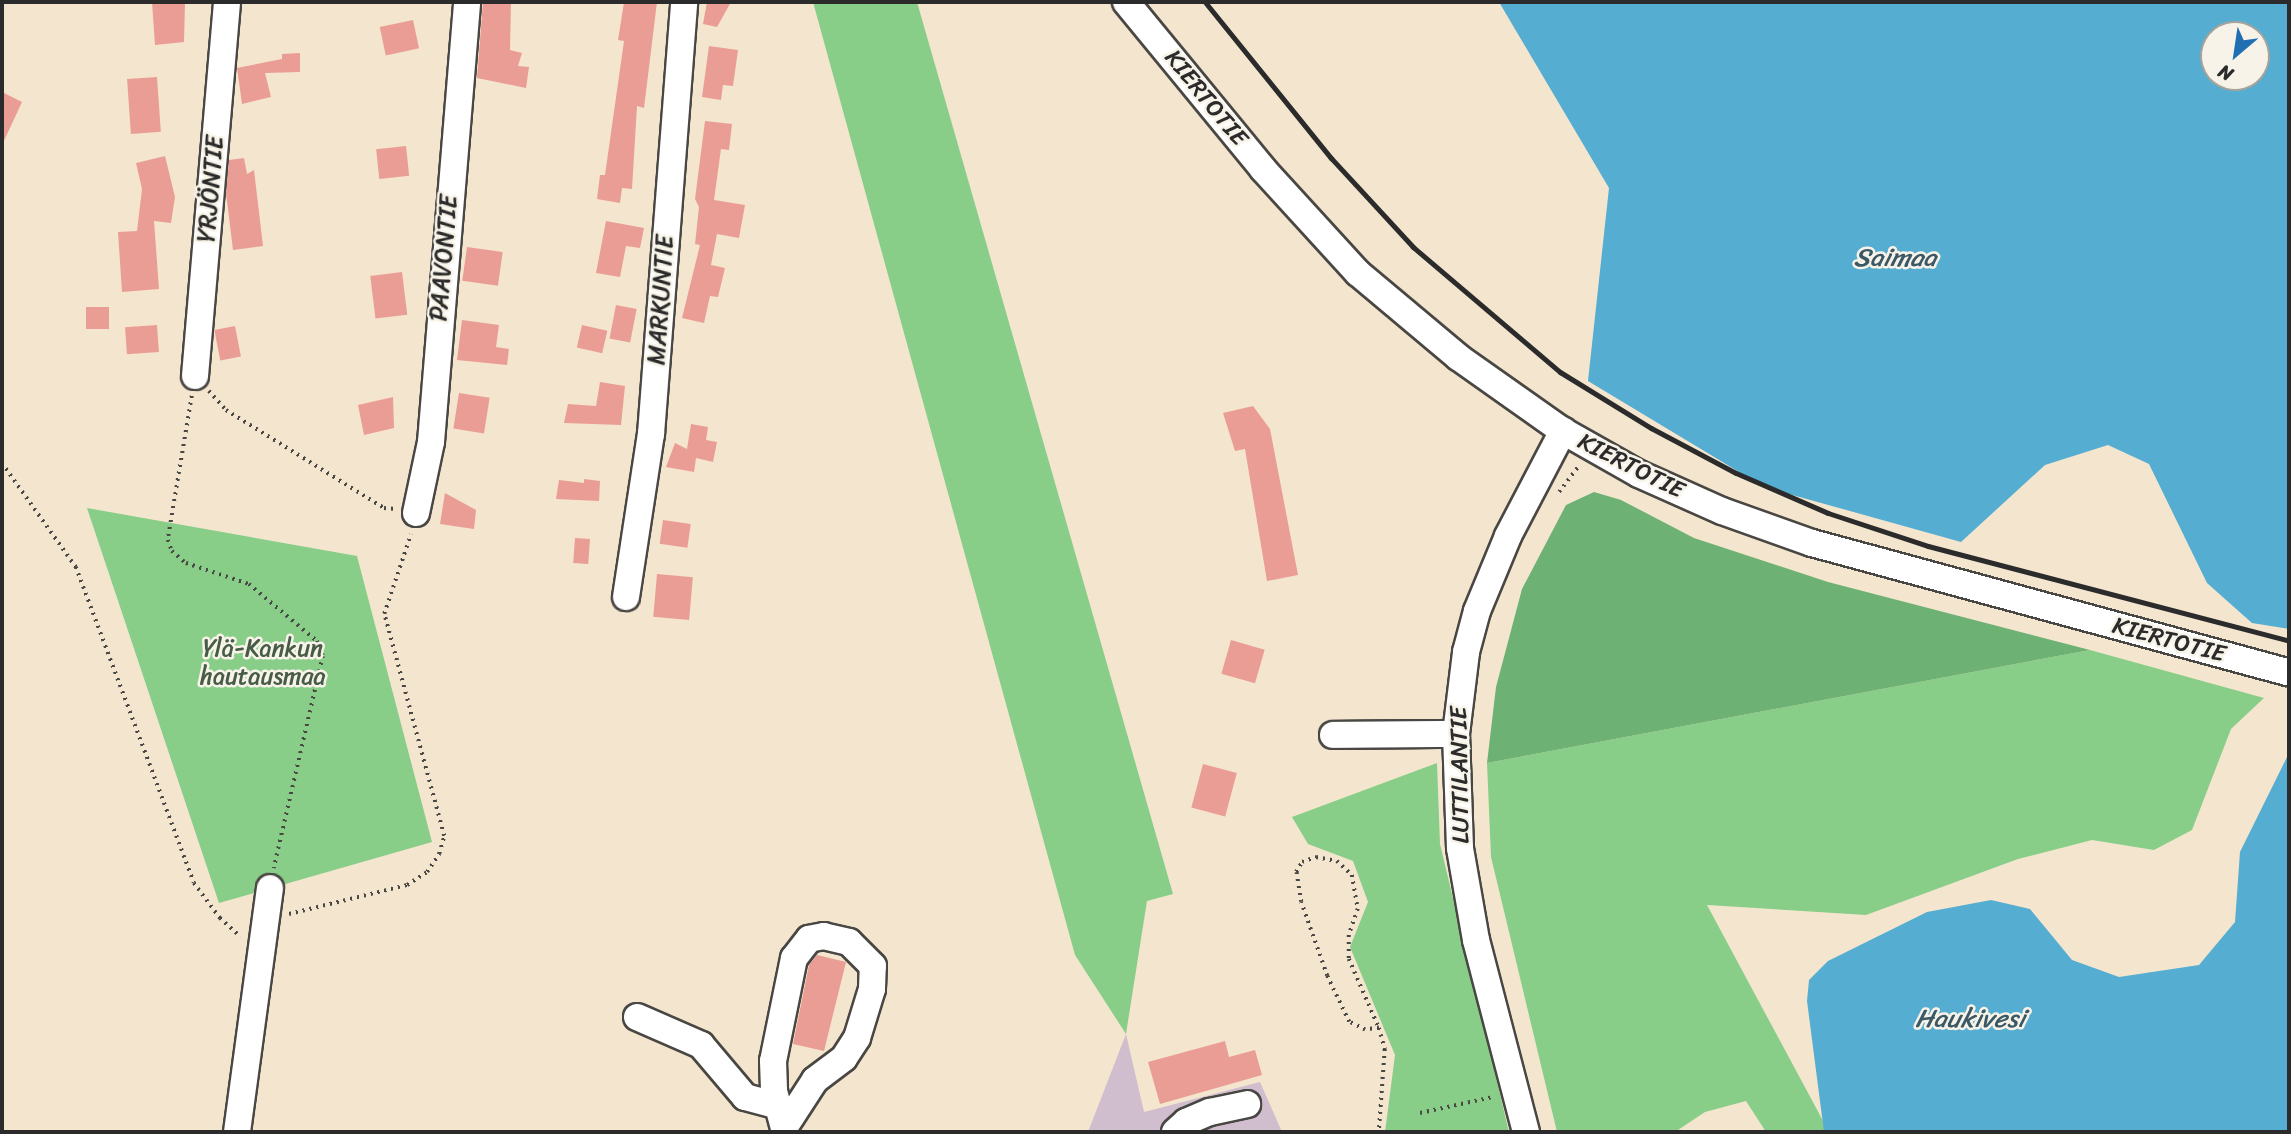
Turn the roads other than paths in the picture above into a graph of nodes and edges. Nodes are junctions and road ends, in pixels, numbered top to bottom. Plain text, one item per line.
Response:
1 (227, 2) edge
2 (467, 2) edge
3 (684, 2) edge
4 (1126, 2) edge
5 (195, 376) road end
6 (1558, 439) junction
7 (416, 513) road end
8 (626, 597) dead end
9 (2289, 673) edge
10 (1456, 734) junction
11 (1334, 735) dead end
12 (270, 888) road end
13 (637, 1017) dead end
14 (1247, 1104) dead end
15 (782, 1122) edge
16 (237, 1132) edge
17 (1175, 1132) edge
18 (1526, 1132) edge

1 - 5 street, YRJÖNTIE
2 - 7 street, PAAVONTIE
3 - 8 street, MARKUNTIE
4 - 6 street, KIERTOTIE
6 - 9 street, KIERTOTIE
6 - 10 street, LUTTILANTIE
10 - 11 street
10 - 18 street, LUTTILANTIE
12 - 16 street
13 - 15 street
14 - 17 street
15 - 15 street

